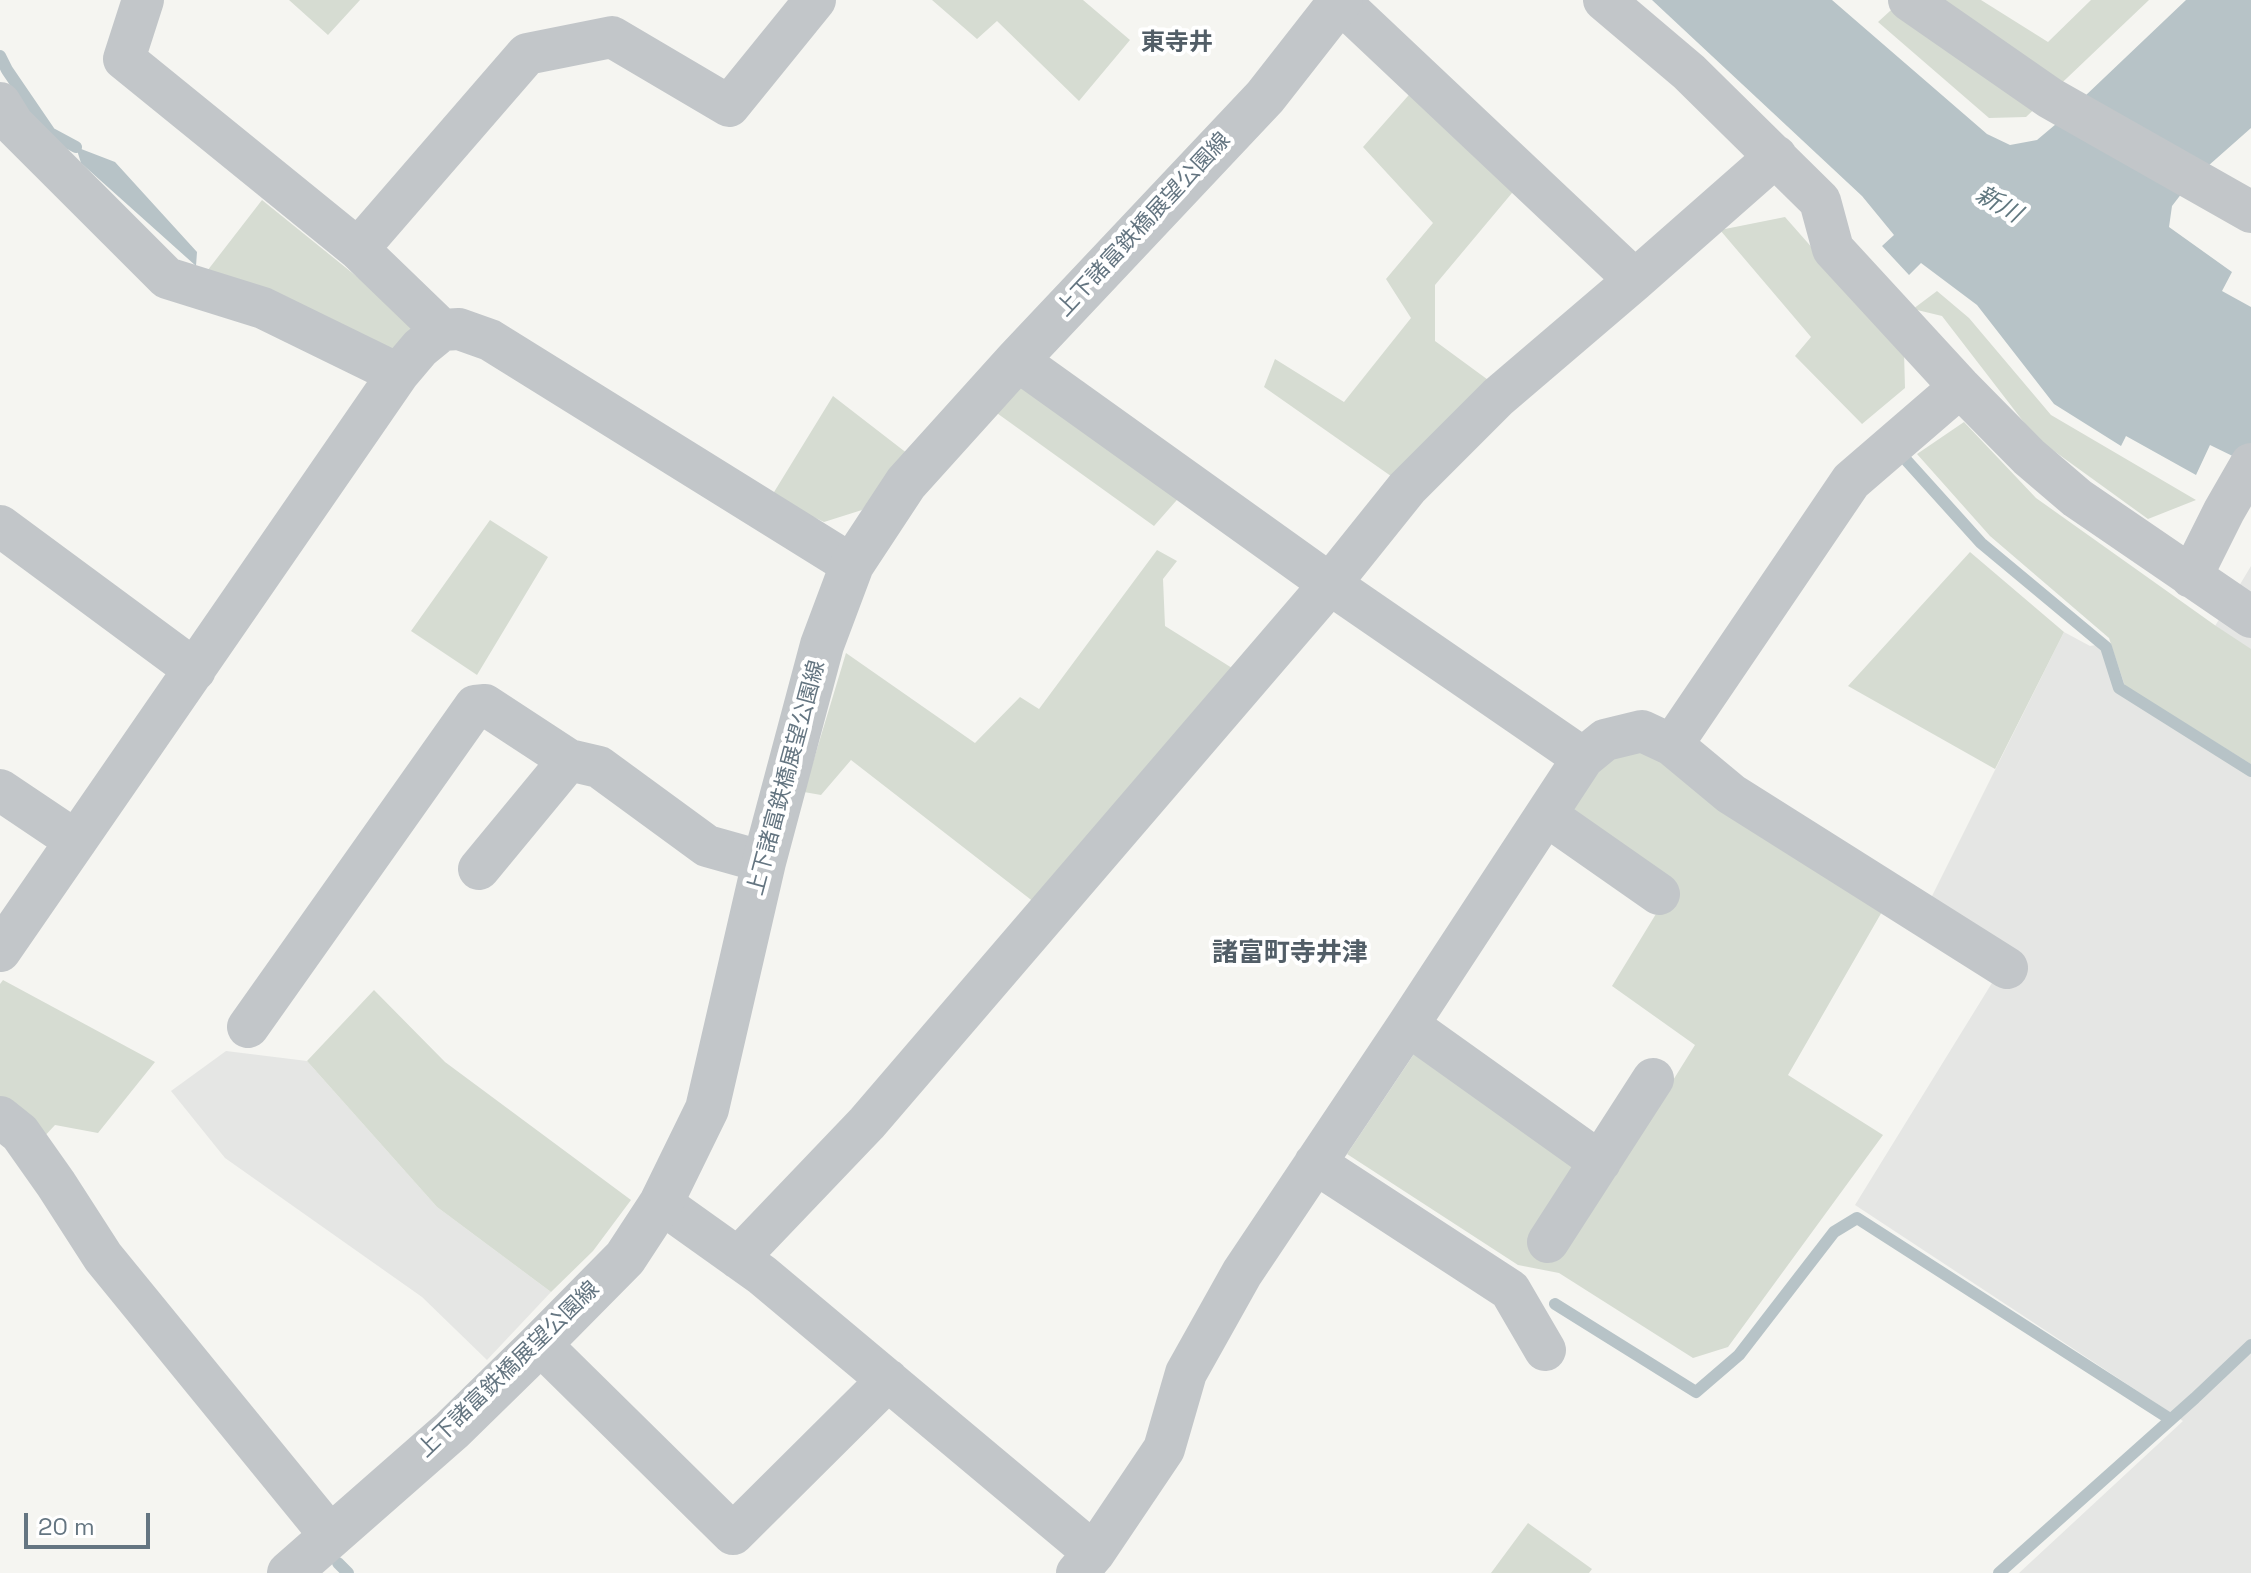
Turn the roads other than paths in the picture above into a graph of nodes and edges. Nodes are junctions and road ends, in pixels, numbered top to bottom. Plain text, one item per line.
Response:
1 (143, 0) edge
2 (815, 0) edge
3 (1604, 0) edge
4 (1909, 0) edge
5 (1340, 1) edge
6 (0, 103) edge
7 (1776, 156) junction
8 (2251, 212) edge
9 (358, 249) junction
10 (1635, 280) junction
11 (442, 330) junction
12 (1017, 360) junction
13 (398, 374) junction
14 (1960, 387) junction
15 (2251, 464) edge
16 (0, 526) edge
17 (852, 565) junction
18 (2191, 577) junction
19 (1330, 584) junction
20 (2251, 617) edge
21 (195, 670) junction
22 (1672, 745) junction
23 (1583, 758) junction
24 (569, 760) junction
25 (0, 790) edge
26 (1546, 815) junction
27 (76, 841) junction
28 (764, 862) junction
29 (479, 869) dead end
30 (1659, 894) dead end
31 (0, 951) edge
32 (2007, 968) dead end
33 (1408, 1025) junction
34 (248, 1027) dead end
35 (1653, 1079) dead end
36 (0, 1117) edge
37 (1600, 1162) junction
38 (1315, 1163) junction
39 (661, 1203) junction
40 (1548, 1242) dead end
41 (738, 1258) junction
42 (540, 1344) junction
43 (1545, 1350) dead end
44 (888, 1380) junction
45 (330, 1535) junction
46 (1086, 1563) edge
47 (289, 1573) edge

1 - 9 street
2 - 9 street
3 - 7 street
4 - 8 street
5 - 10 street
5 - 12 street, 上下諸富鉄橋展望公園線
6 - 13 street
7 - 10 street
7 - 14 street
9 - 11 street
10 - 19 street
11 - 13 street
11 - 17 street
12 - 17 street, 上下諸富鉄橋展望公園線
12 - 19 street
13 - 21 street
14 - 18 street
14 - 22 street
15 - 18 street
16 - 21 street
17 - 28 street, 上下諸富鉄橋展望公園線
18 - 20 street
19 - 23 street
19 - 41 street
21 - 27 street
22 - 23 street
22 - 32 street
23 - 26 street
24 - 28 street
24 - 29 street
24 - 34 street
25 - 27 street
26 - 30 street
26 - 33 street
27 - 31 street
28 - 39 street, 上下諸富鉄橋展望公園線
33 - 37 street
33 - 38 street
35 - 37 street
36 - 45 street
37 - 40 street
38 - 43 street
38 - 46 street
39 - 41 street
39 - 42 street, 上下諸富鉄橋展望公園線
41 - 44 street
42 - 44 street
42 - 45 street, 上下諸富鉄橋展望公園線
44 - 46 street
45 - 47 street, 上下諸富鉄橋展望公園線

